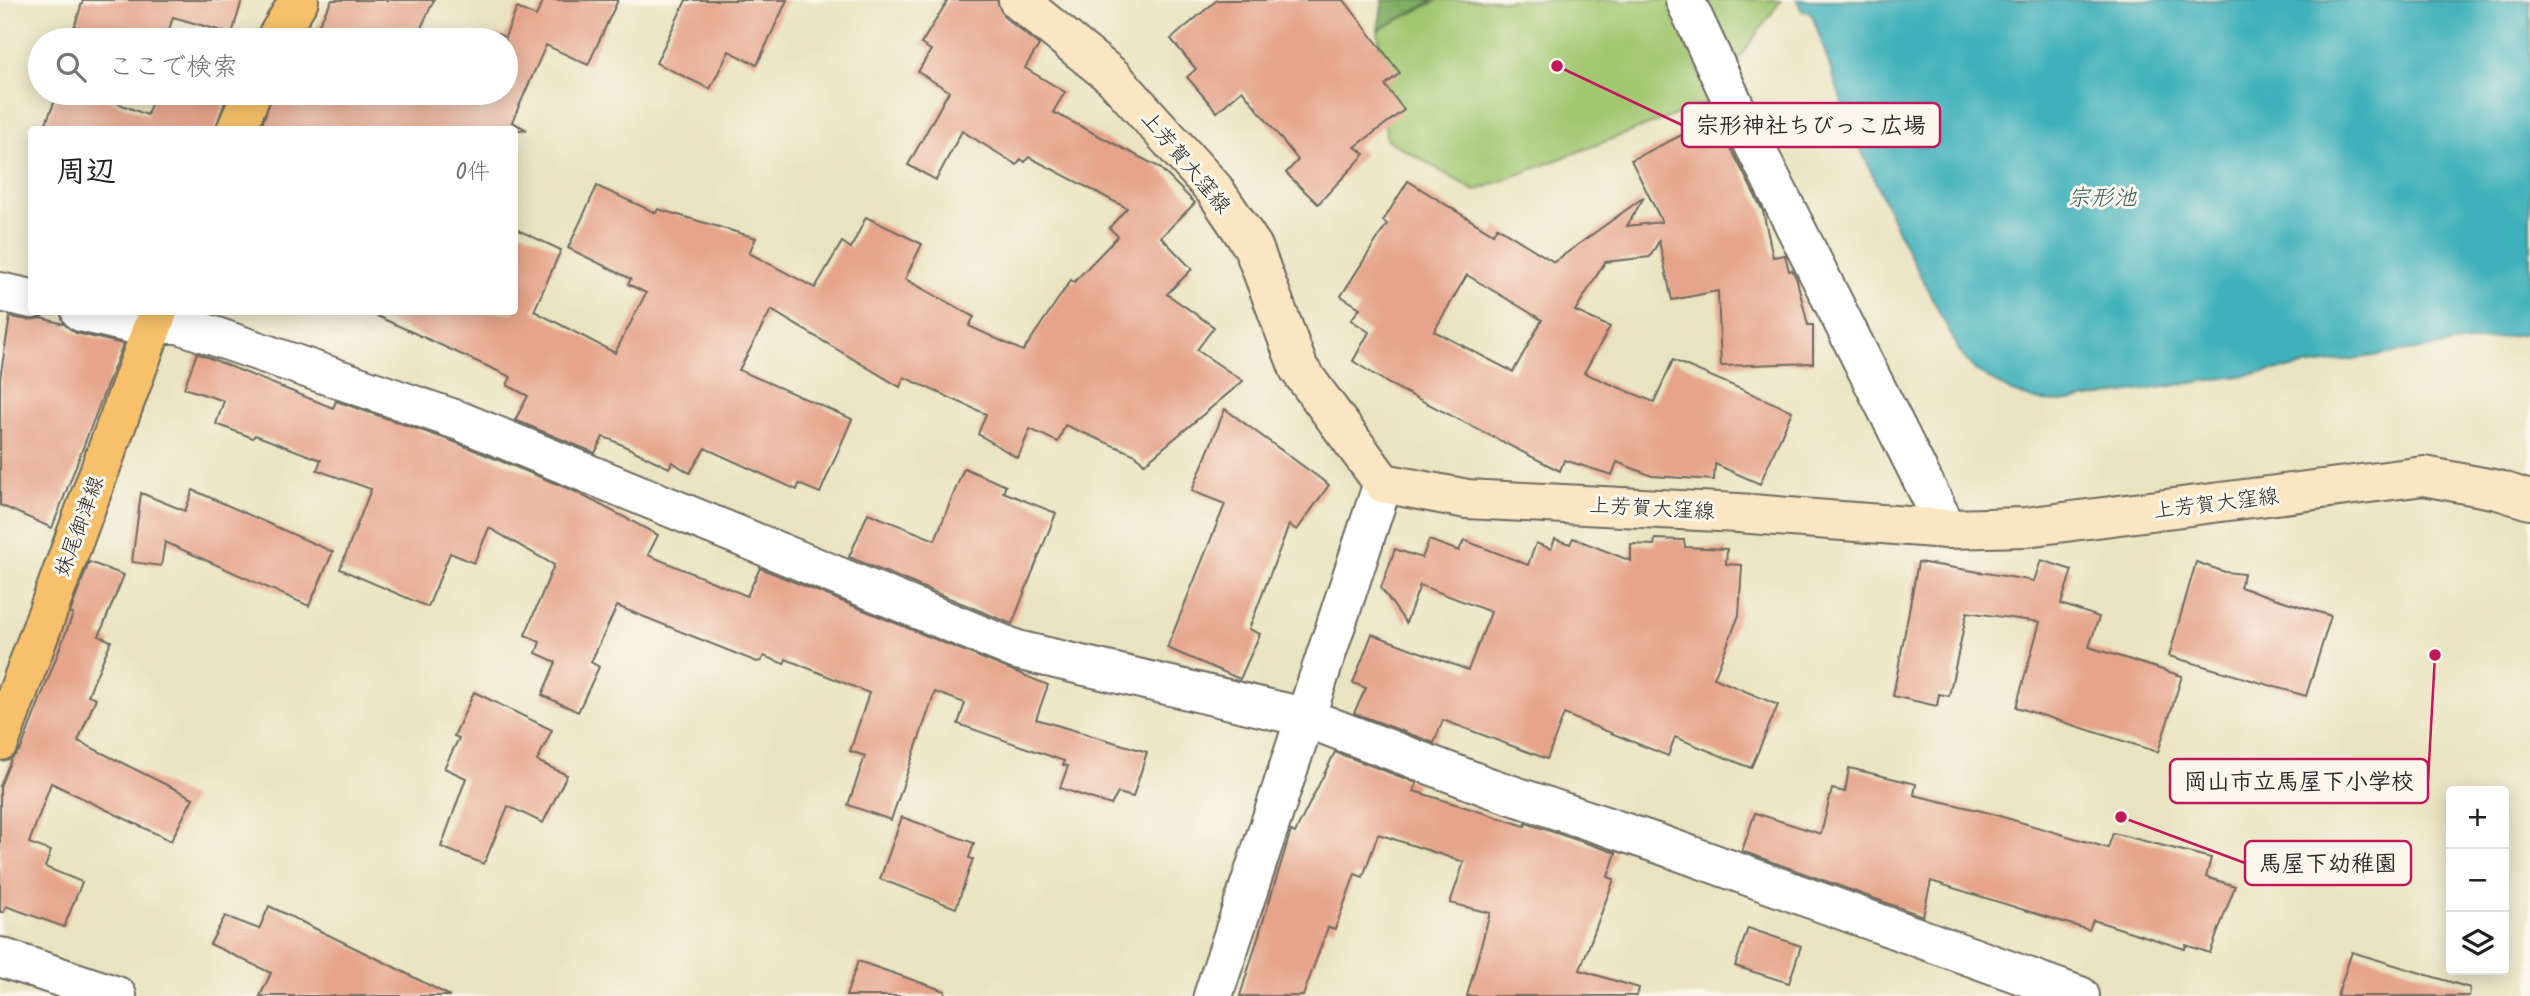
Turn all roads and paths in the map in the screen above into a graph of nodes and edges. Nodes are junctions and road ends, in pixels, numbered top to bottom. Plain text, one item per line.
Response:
1 (299, 0) edge
2 (1018, 0) edge
3 (1685, 0) edge
4 (282, 28) edge
5 (247, 105) edge
6 (238, 126) edge
7 (0, 292) edge
8 (28, 298) edge
9 (94, 315) edge
10 (155, 317) edge
11 (1383, 483) junction
12 (2530, 500) edge
13 (1947, 529) junction
14 (1304, 717) junction
15 (0, 741) edge
16 (0, 957) edge
17 (117, 996) edge
18 (1213, 996) edge
19 (2080, 996) edge

1 - 4 main road
2 - 11 main road, 上芳賀大窪線
3 - 13 street
5 - 6 main road
7 - 8 street
9 - 10 street
10 - 14 street
10 - 15 main road, 妹尾御津線
11 - 13 main road, 上芳賀大窪線
11 - 14 street
12 - 13 main road, 上芳賀大窪線
14 - 18 street
14 - 19 street
16 - 17 street

